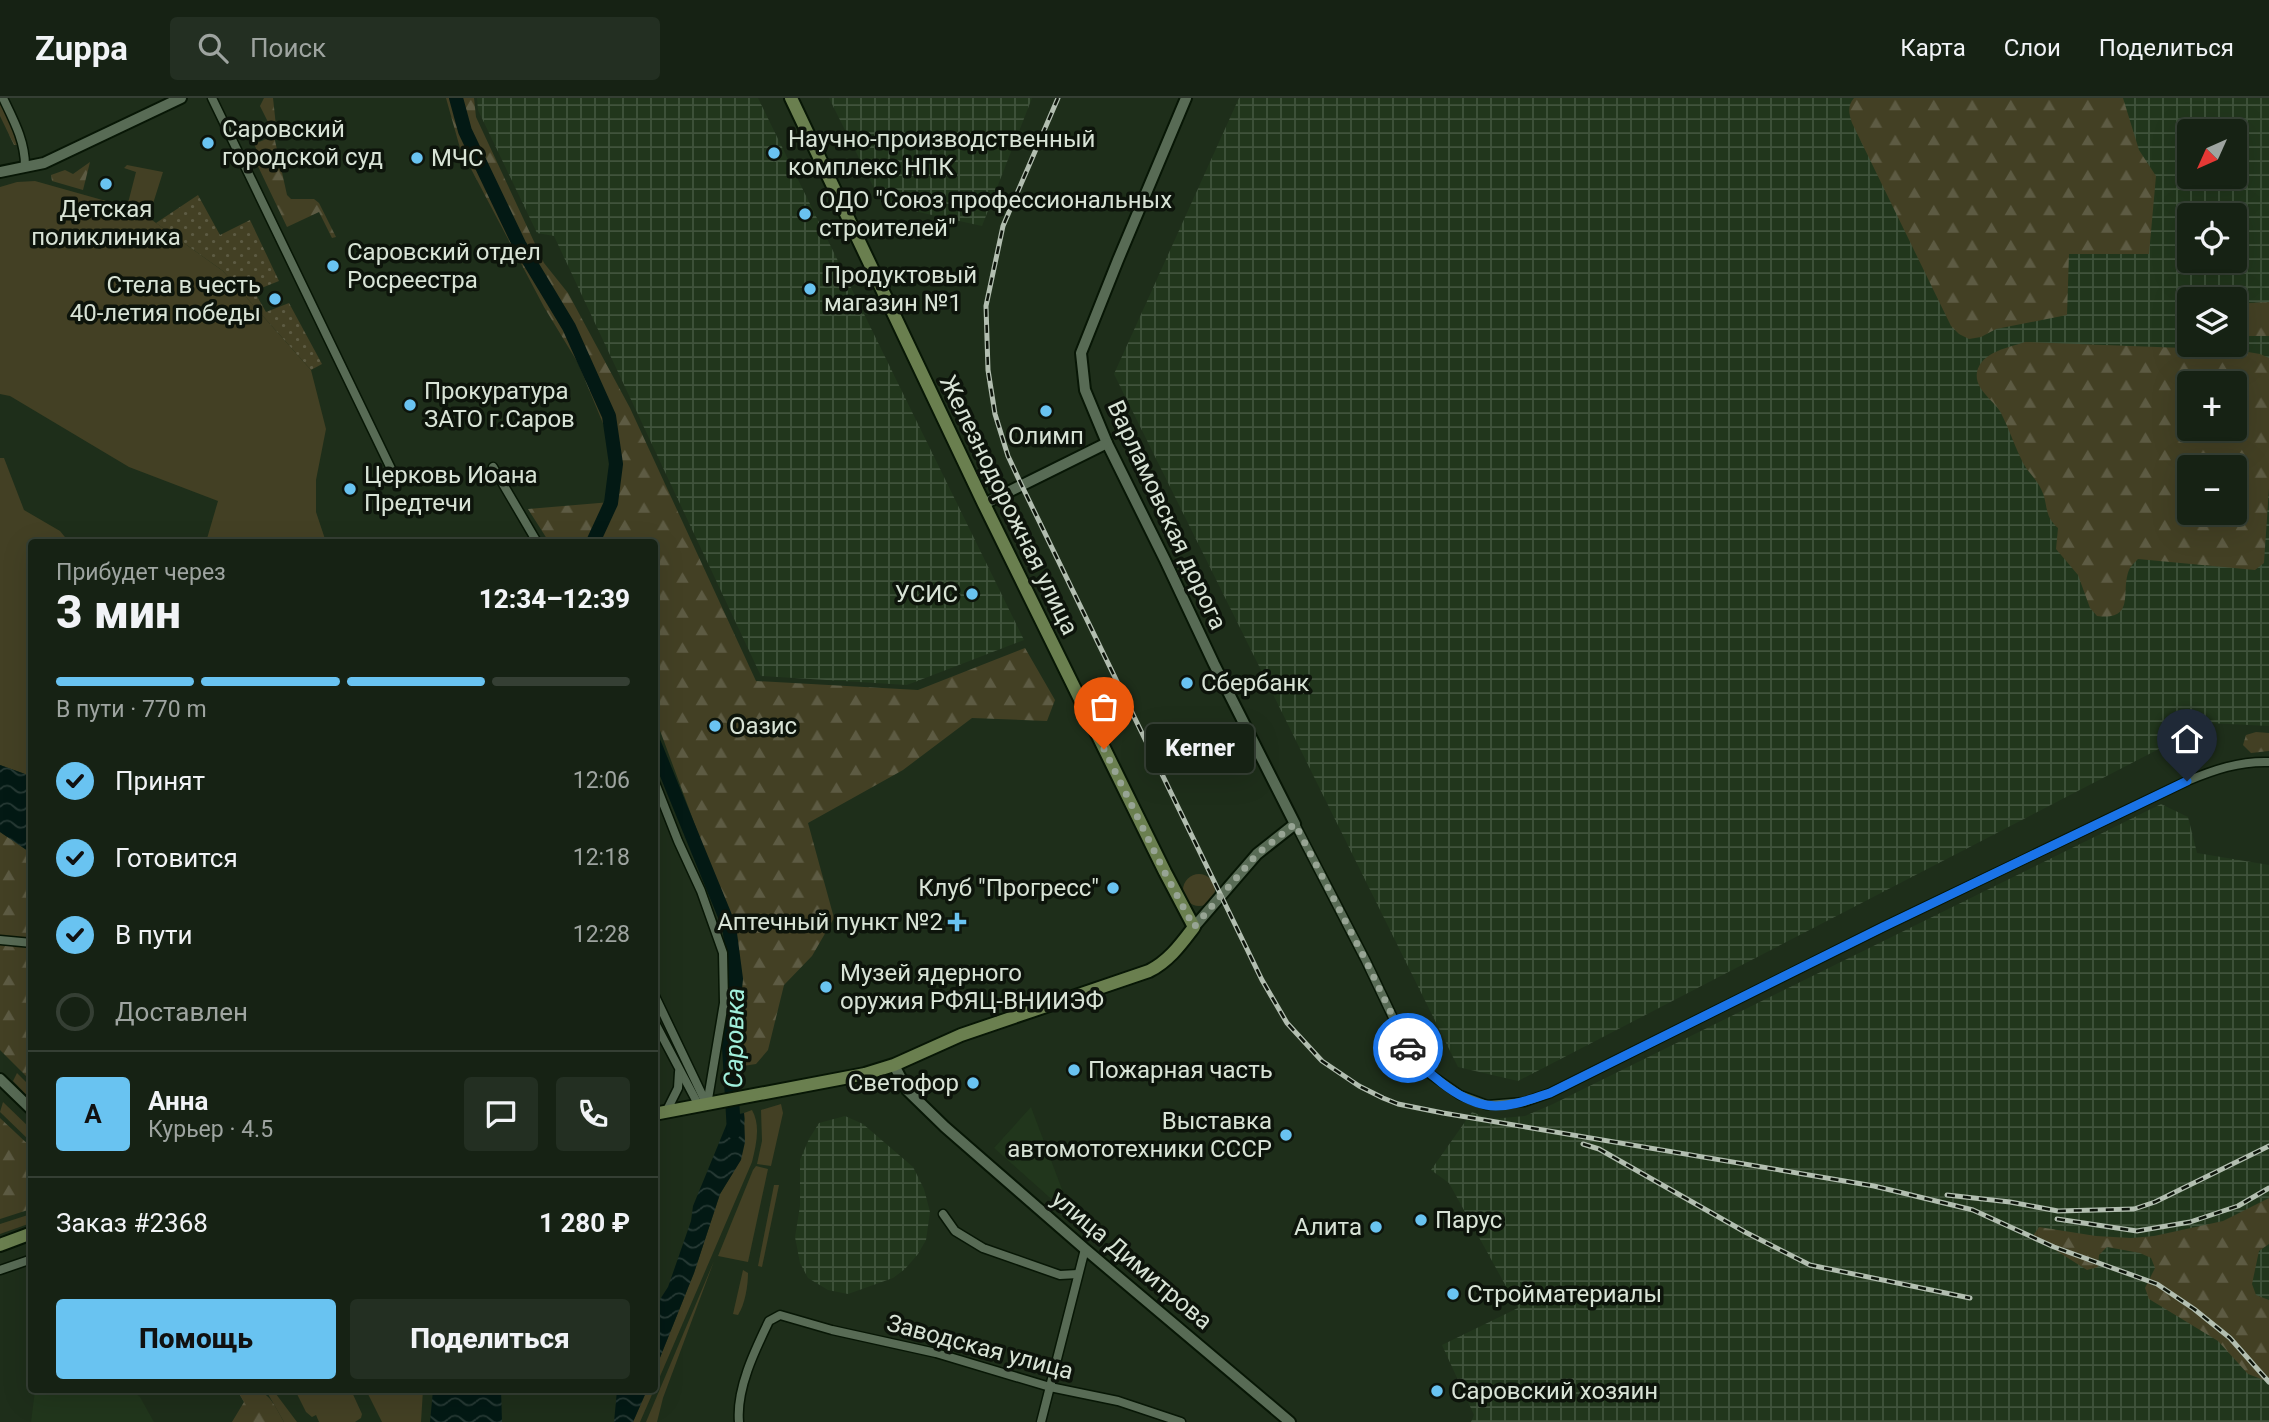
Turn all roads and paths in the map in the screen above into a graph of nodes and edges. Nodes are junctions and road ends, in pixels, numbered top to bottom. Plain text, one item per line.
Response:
1 (3, 98) edge
2 (181, 98) edge
3 (212, 98) edge
4 (791, 98) edge
5 (1186, 98) edge
6 (25, 166) junction
7 (0, 172) edge
8 (1107, 443) junction
9 (493, 467) dead end
10 (395, 477) dead end
11 (984, 504) junction
12 (535, 539) edge
13 (2269, 762) edge
14 (658, 790) edge
15 (1295, 824) junction
16 (1194, 927) junction
17 (0, 940) edge
18 (28, 943) edge
19 (658, 1002) edge
20 (658, 1029) edge
21 (894, 1065) junction
22 (679, 1069) junction
23 (0, 1079) edge
24 (708, 1104) junction
25 (28, 1106) edge
26 (660, 1113) edge
27 (943, 1214) dead end
28 (28, 1234) edge
29 (0, 1245) edge
30 (1085, 1249) junction
31 (28, 1260) edge
32 (0, 1270) edge
33 (1079, 1274) junction
34 (1050, 1387) junction
35 (739, 1422) edge
36 (1041, 1422) edge
37 (1181, 1422) edge
38 (1290, 1422) edge

1 - 6 street
2 - 6 street
3 - 10 street
4 - 11 main road, Железнодорожная улица
5 - 8 street, Варламовская дорога
6 - 7 street
8 - 11 street
8 - 15 street, Варламовская дорога
9 - 12 street
11 - 16 main road, Железнодорожная улица
13 - 15 street
14 - 24 street
15 - 16 street
16 - 21 main road
17 - 18 street
19 - 24 street
20 - 22 street
21 - 24 main road
21 - 30 street, улица Димитрова
22 - 24 street
22 - 26 street
23 - 25 street
24 - 26 main road
27 - 33 street
28 - 29 main road
30 - 33 street
30 - 38 street, улица Димитрова
31 - 32 street
33 - 34 street
34 - 35 street, Заводская улица
34 - 36 street
34 - 37 street, Заводская улица

